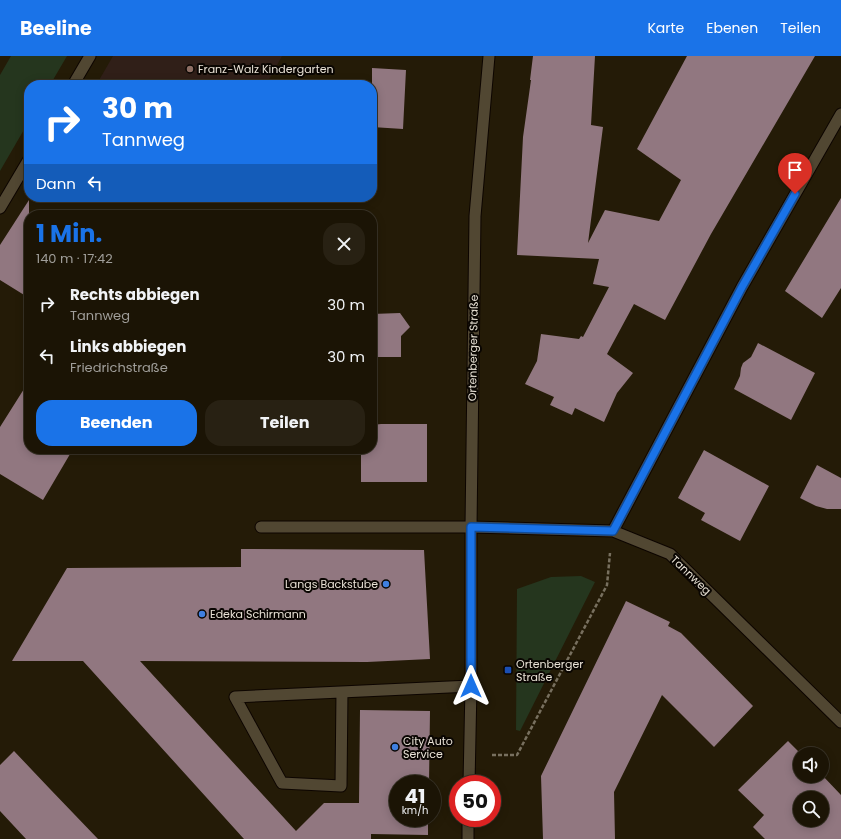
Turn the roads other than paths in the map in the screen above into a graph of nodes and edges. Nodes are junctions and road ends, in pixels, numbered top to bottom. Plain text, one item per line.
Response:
1 (90, 56) edge
2 (489, 56) edge
3 (76, 80) edge
4 (841, 114) edge
5 (24, 167) edge
6 (0, 208) edge
7 (261, 527) dead end
8 (471, 527) junction
9 (613, 531) junction
10 (471, 686) junction
11 (342, 692) junction
12 (841, 722) edge
13 (469, 775) edge
14 (468, 827) edge
15 (468, 839) edge

1 - 3 street
2 - 8 street, Ortenberger Straße
4 - 9 street
5 - 6 street
7 - 8 street, Tannweg
8 - 9 street, Tannweg
8 - 10 street, Ortenberger Straße
9 - 12 street, Tannweg
10 - 11 street
10 - 13 street, Ortenberger Straße
11 - 11 street
14 - 15 street

